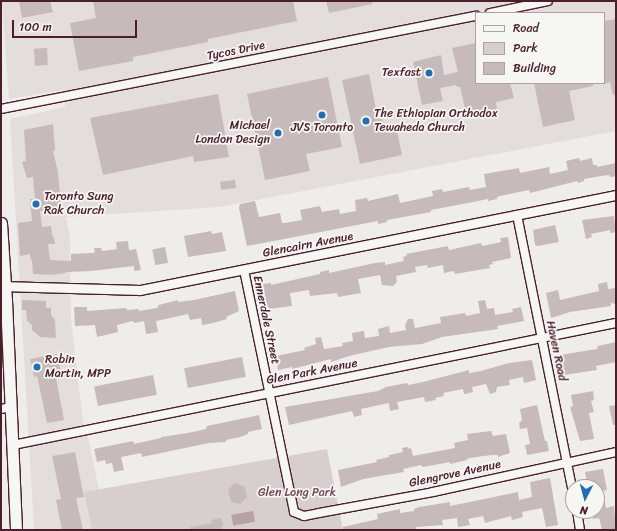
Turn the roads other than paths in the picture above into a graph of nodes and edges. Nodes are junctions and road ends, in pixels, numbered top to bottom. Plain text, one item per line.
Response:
1 (548, 1) edge
2 (495, 12) edge
3 (475, 16) edge
4 (1, 109) edge
5 (616, 195) edge
6 (517, 215) junction
7 (1, 223) edge
8 (244, 270) junction
9 (3, 286) edge
10 (616, 323) edge
11 (541, 338) junction
12 (269, 393) junction
13 (6, 408) edge
14 (13, 445) junction
15 (616, 452) edge
16 (567, 462) junction
17 (570, 479) edge
18 (298, 514) joint
19 (578, 519) edge
20 (16, 530) edge
21 (580, 530) edge

1 - 2 street
3 - 4 street, Tycos Drive
5 - 6 street, Glencairn Avenue
6 - 8 street, Glencairn Avenue
6 - 11 street, Haven Road
7 - 9 main road
8 - 9 street, Glencairn Avenue
8 - 12 street, Ennerdale Street
9 - 13 main road
10 - 11 street, Glen Park Avenue
11 - 12 street, Glen Park Avenue
11 - 16 street, Haven Road
12 - 14 street, Glen Park Avenue
12 - 18 street, Ennerdale Street
13 - 14 main road
14 - 20 main road
15 - 16 street, Glengrove Avenue
16 - 17 street, Haven Road
16 - 18 street, Glengrove Avenue
19 - 21 street

